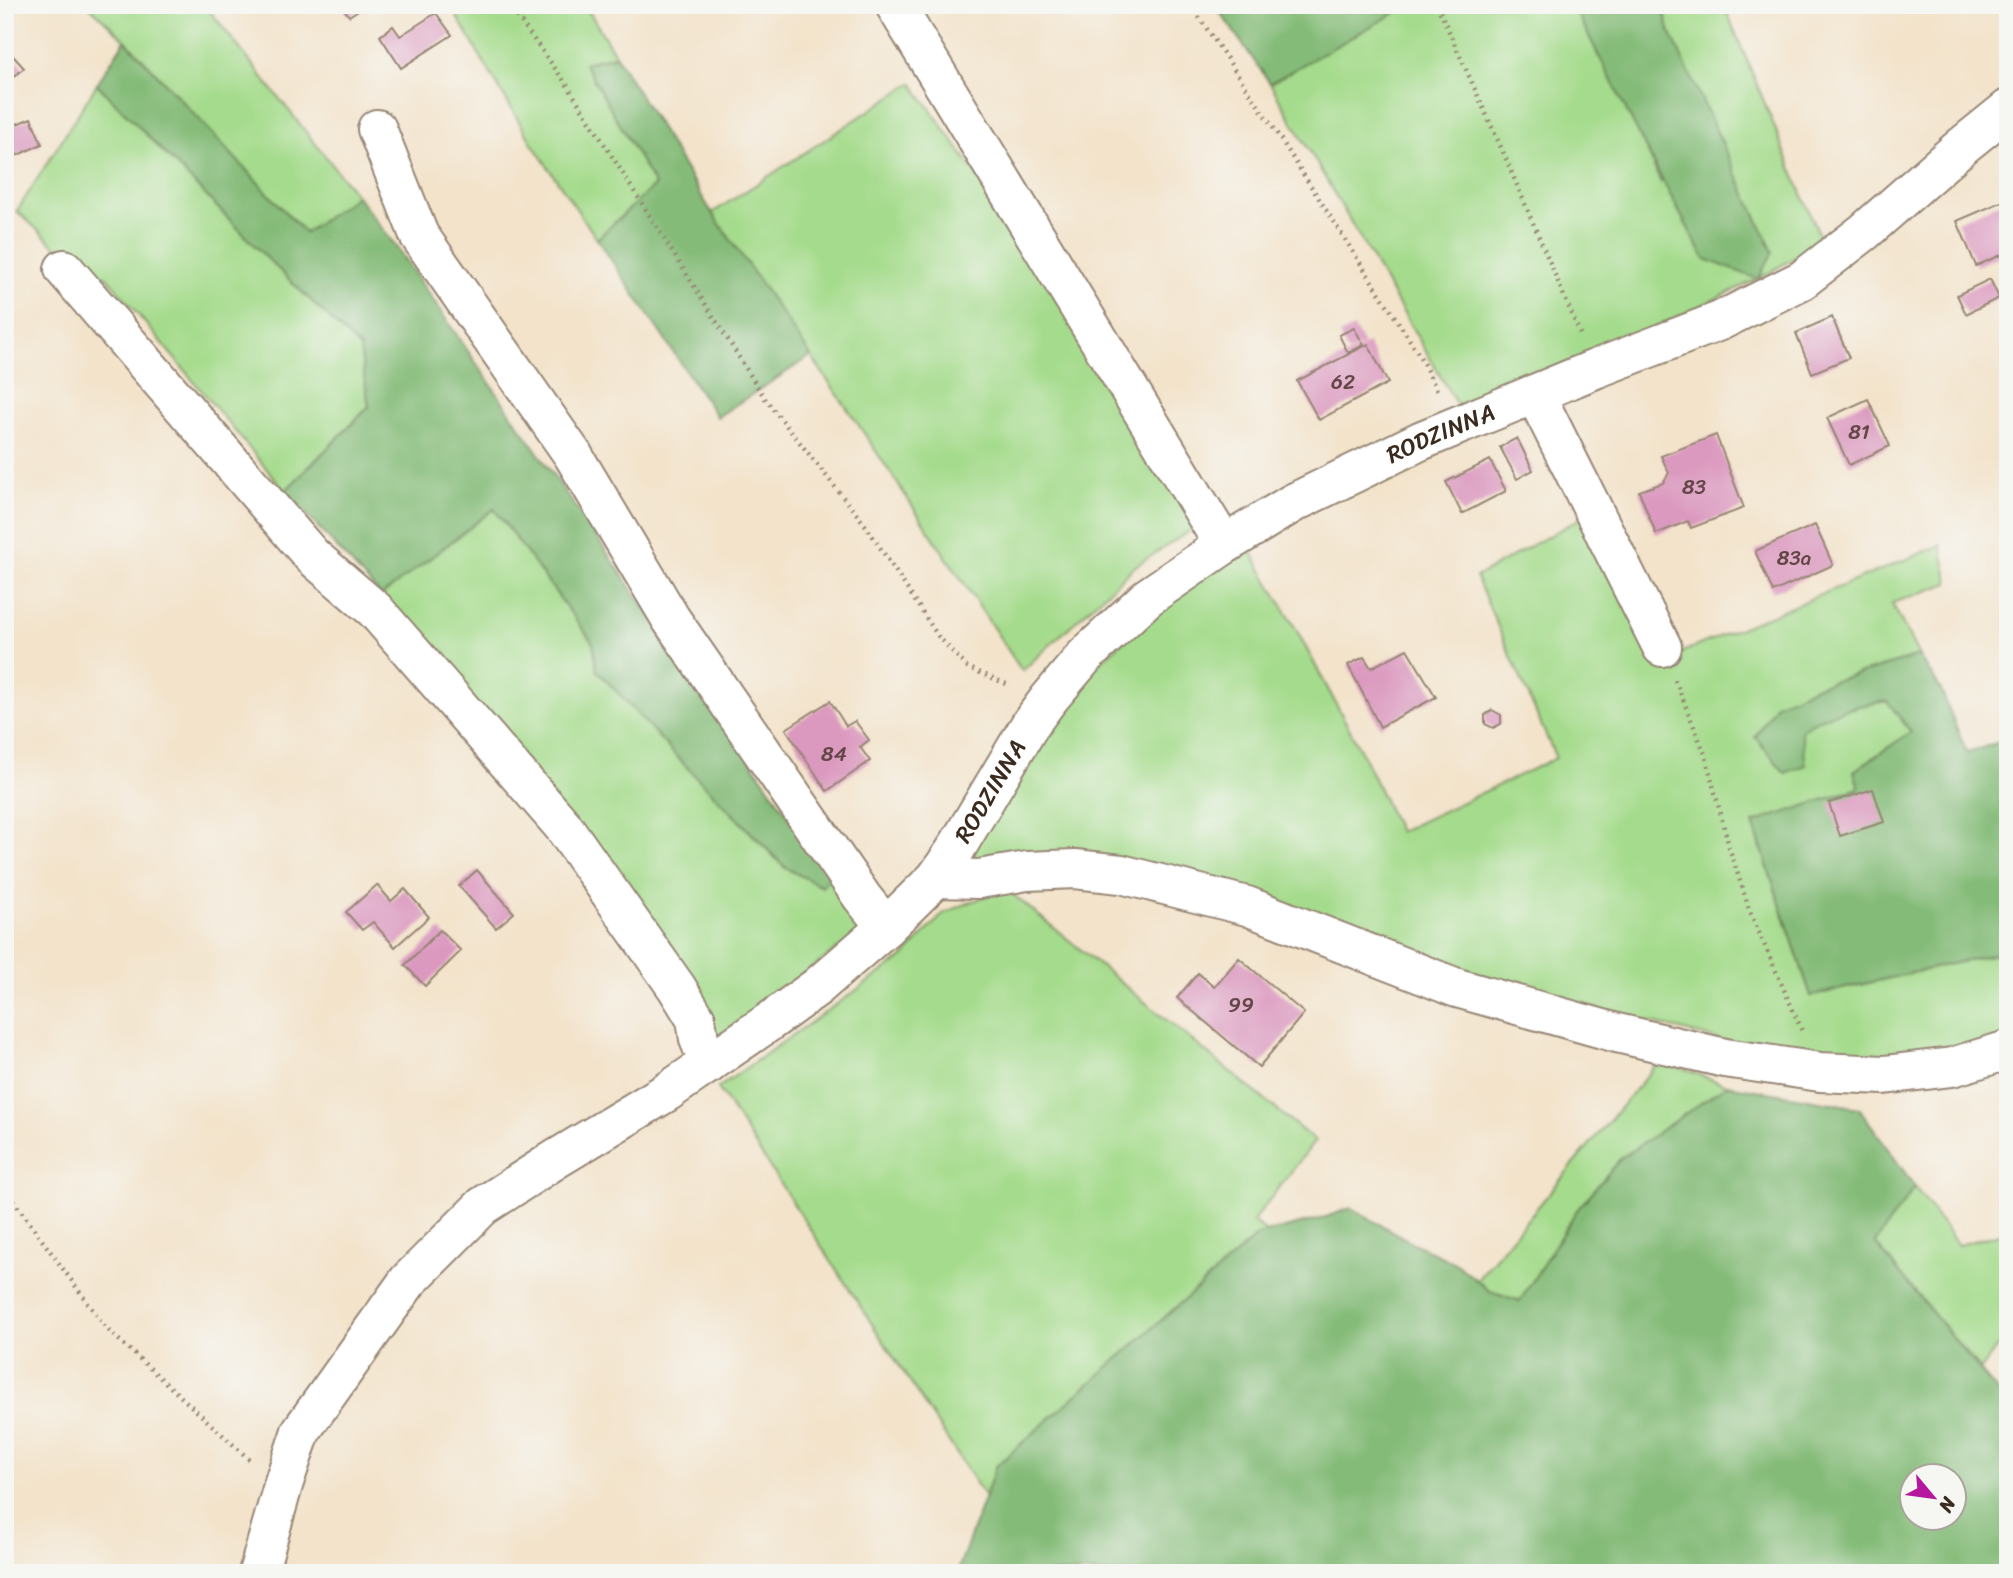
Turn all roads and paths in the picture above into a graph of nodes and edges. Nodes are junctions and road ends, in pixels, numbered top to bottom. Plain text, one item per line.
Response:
1 (509, 5) edge
2 (895, 5) edge
3 (1191, 5) edge
4 (1437, 5) edge
5 (2008, 109) edge
6 (377, 129) dead end
7 (64, 269) dead end
8 (1595, 369) junction
9 (1535, 394) junction
10 (1454, 428) junction
11 (1224, 545) junction
12 (1662, 647) joint
13 (1048, 700) junction
14 (945, 865) junction
15 (886, 927) junction
16 (2008, 1050) edge
17 (709, 1064) junction
18 (1820, 1072) junction
19 (5, 1189) edge
20 (284, 1482) junction
21 (258, 1573) edge

1 - 13 path
2 - 11 street
3 - 10 path
4 - 8 path
5 - 8 street, RODZINNA
6 - 15 street
7 - 17 street
8 - 9 street, RODZINNA
9 - 10 street, RODZINNA
9 - 12 street
10 - 11 street, RODZINNA
11 - 13 street, RODZINNA
12 - 18 path
13 - 14 street, RODZINNA
14 - 15 street, RODZINNA
14 - 18 street
15 - 17 street, RODZINNA
16 - 18 street
17 - 20 street, RODZINNA
19 - 20 path
20 - 21 street, RODZINNA

